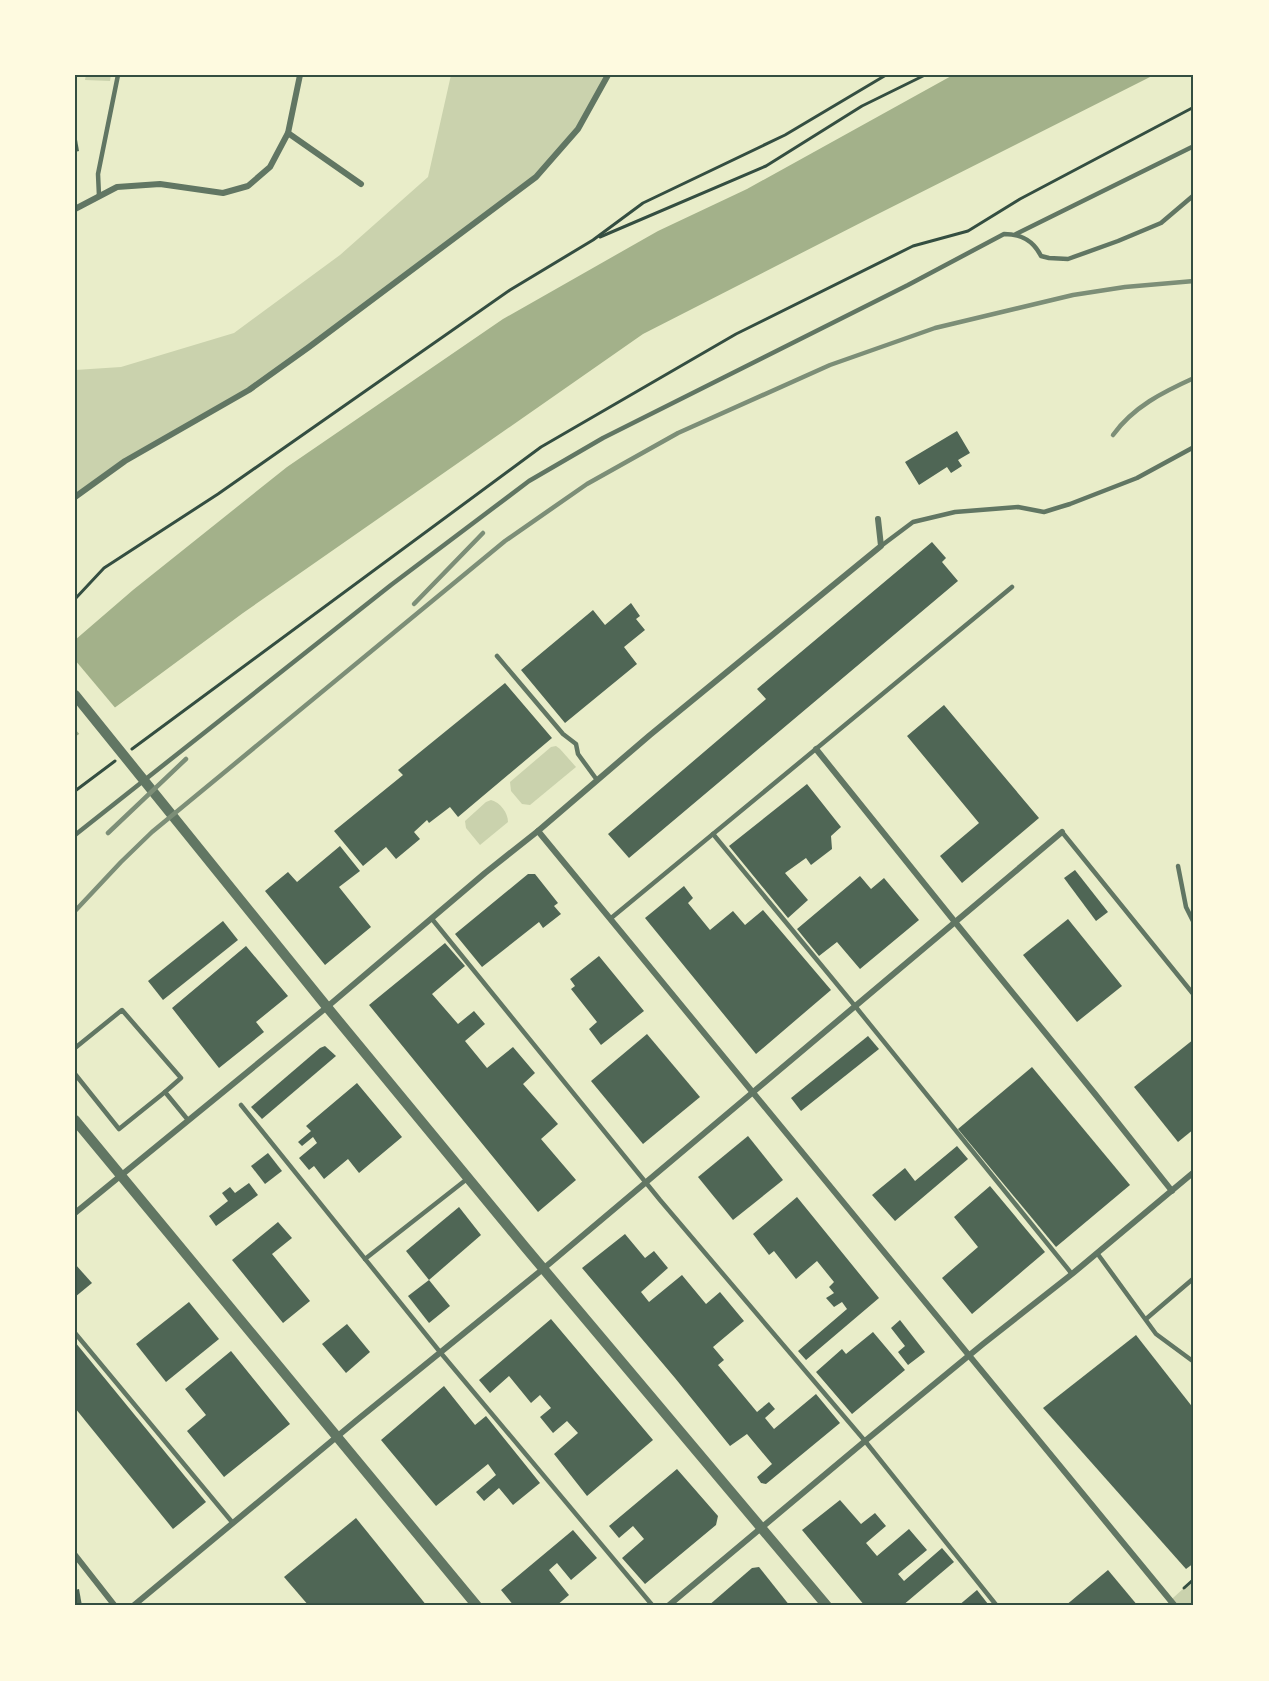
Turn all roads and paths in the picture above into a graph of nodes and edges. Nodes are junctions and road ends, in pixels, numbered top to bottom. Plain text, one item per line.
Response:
1 (118, 75) edge
2 (300, 75) edge
3 (608, 75) edge
4 (886, 75) edge
5 (925, 75) edge
6 (288, 133) junction
7 (1194, 146) edge
8 (361, 184) dead end
9 (1194, 195) edge
10 (99, 196) junction
11 (75, 209) edge
12 (1016, 234) junction
13 (593, 240) junction
14 (1194, 447) edge
15 (75, 497) edge
16 (878, 519) dead end
17 (881, 546) junction
18 (1012, 586) dead end
19 (75, 599) edge
20 (497, 656) dead end
21 (75, 695) edge
22 (816, 749) junction
23 (597, 780) junction
24 (538, 831) junction
25 (1062, 832) joint
26 (712, 834) junction
27 (75, 835) edge
28 (1178, 866) dead end
29 (432, 919) junction
30 (610, 919) junction
31 (955, 922) junction
32 (1194, 923) edge
33 (1194, 995) edge
34 (855, 1006) junction
35 (327, 1007) junction
36 (75, 1048) edge
37 (75, 1074) edge
38 (165, 1092) junction
39 (753, 1093) junction
40 (241, 1105) dead end
41 (75, 1120) edge
42 (188, 1120) junction
43 (1194, 1172) edge
44 (468, 1178) junction
45 (646, 1182) junction
46 (1172, 1191) junction
47 (75, 1213) edge
48 (1097, 1253) junction
49 (365, 1259) junction
50 (543, 1269) junction
51 (1072, 1274) junction
52 (1194, 1278) edge
53 (1146, 1319) junction
54 (75, 1334) edge
55 (440, 1352) junction
56 (969, 1356) junction
57 (1194, 1362) edge
58 (337, 1437) junction
59 (865, 1441) junction
60 (232, 1522) junction
61 (763, 1527) junction
62 (75, 1555) edge
63 (1194, 1579) edge
64 (1184, 1588) dead end
65 (115, 1606) edge
66 (133, 1606) edge
67 (477, 1606) edge
68 (653, 1606) edge
69 (668, 1606) edge
70 (828, 1606) edge
71 (997, 1606) edge
72 (1174, 1606) edge

1 - 10 lane
2 - 6 street
3 - 15 street
4 - 13 path
5 - 13 path
6 - 8 street
6 - 10 street
7 - 12 lane
9 - 12 lane
10 - 11 street
12 - 27 lane
13 - 19 path
14 - 17 lane
16 - 17 street
17 - 23 street
18 - 22 lane
20 - 23 lane
21 - 35 street
22 - 26 lane
22 - 31 street
23 - 24 street
24 - 29 street
24 - 30 street
25 - 31 street
25 - 33 lane
26 - 30 lane
26 - 34 lane
28 - 32 lane
29 - 35 street
29 - 45 lane
30 - 39 street
31 - 34 street
31 - 46 street
34 - 39 street
34 - 51 lane
35 - 42 street
35 - 44 street
36 - 38 lane
37 - 38 lane
38 - 42 lane
39 - 45 street
39 - 56 street
40 - 49 lane
41 - 58 street
42 - 47 street
43 - 46 street
44 - 49 lane
44 - 50 street
45 - 50 street
45 - 59 lane
46 - 48 street
48 - 51 street
48 - 53 lane
49 - 55 lane
50 - 55 street
50 - 61 street
51 - 56 street
52 - 53 lane
53 - 57 lane
54 - 60 lane
55 - 58 street
55 - 68 lane
56 - 59 street
56 - 72 street
58 - 60 street
58 - 67 street
59 - 61 street
59 - 71 lane
60 - 66 street
61 - 69 street
61 - 70 street
62 - 65 street
63 - 64 path

